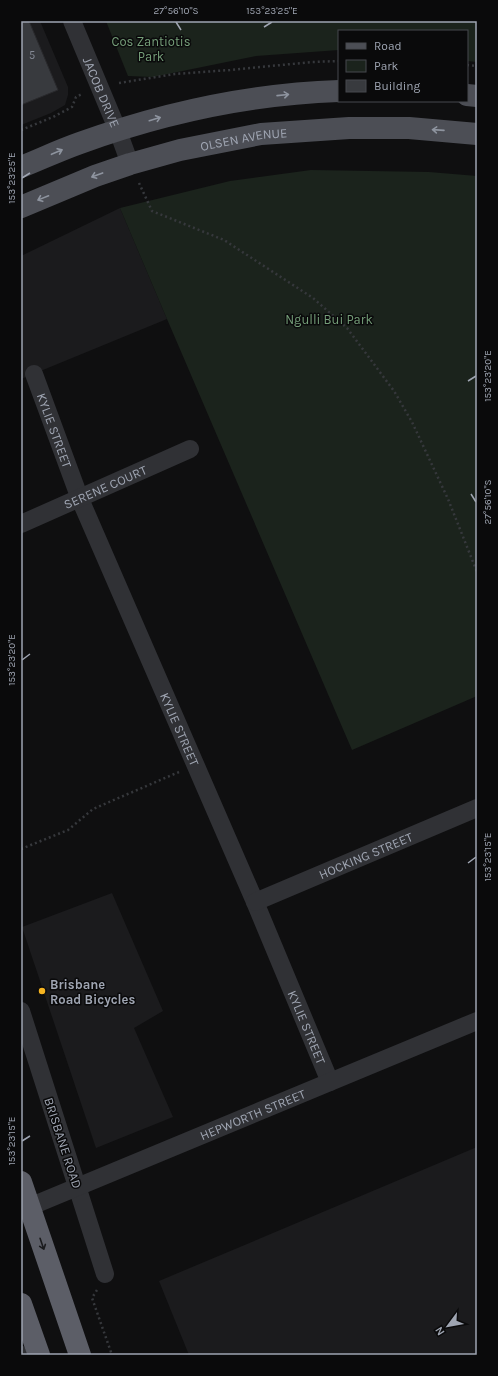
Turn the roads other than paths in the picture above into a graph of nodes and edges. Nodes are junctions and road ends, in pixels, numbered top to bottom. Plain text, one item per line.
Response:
1 (72, 21) edge
2 (338, 91) edge
3 (118, 131) junction
4 (477, 134) edge
5 (130, 164) junction
6 (21, 167) edge
7 (21, 207) edge
8 (34, 374) dead end
9 (190, 450) dead end
10 (80, 499) junction
11 (21, 524) edge
12 (477, 808) edge
13 (255, 902) junction
14 (21, 1012) edge
15 (477, 1021) edge
16 (330, 1082) junction
17 (21, 1182) edge
18 (76, 1187) junction
19 (29, 1207) junction
20 (105, 1274) road end
21 (21, 1304) edge
22 (21, 1350) edge
23 (23, 1355) edge
24 (39, 1355) edge
25 (80, 1355) edge

1 - 3 street, JACOB DRIVE
3 -> 2 main road
3 - 5 street, JACOB DRIVE
6 -> 3 main road
4 -> 5 main road, OLSEN AVENUE
5 -> 7 main road, OLSEN AVENUE
8 - 10 street, KYLIE STREET
9 - 10 street, SERENE COURT
10 - 11 street, SERENE COURT
10 - 13 street, KYLIE STREET
12 - 13 street, HOCKING STREET
13 - 16 street, KYLIE STREET
14 - 18 street, BRISBANE ROAD
15 - 16 street, HEPWORTH STREET
16 - 18 street, HEPWORTH STREET
17 - 19 highway
18 - 19 street, HEPWORTH STREET
18 - 20 street, BRISBANE ROAD
19 -> 25 highway
21 - 24 highway
22 - 23 lane

